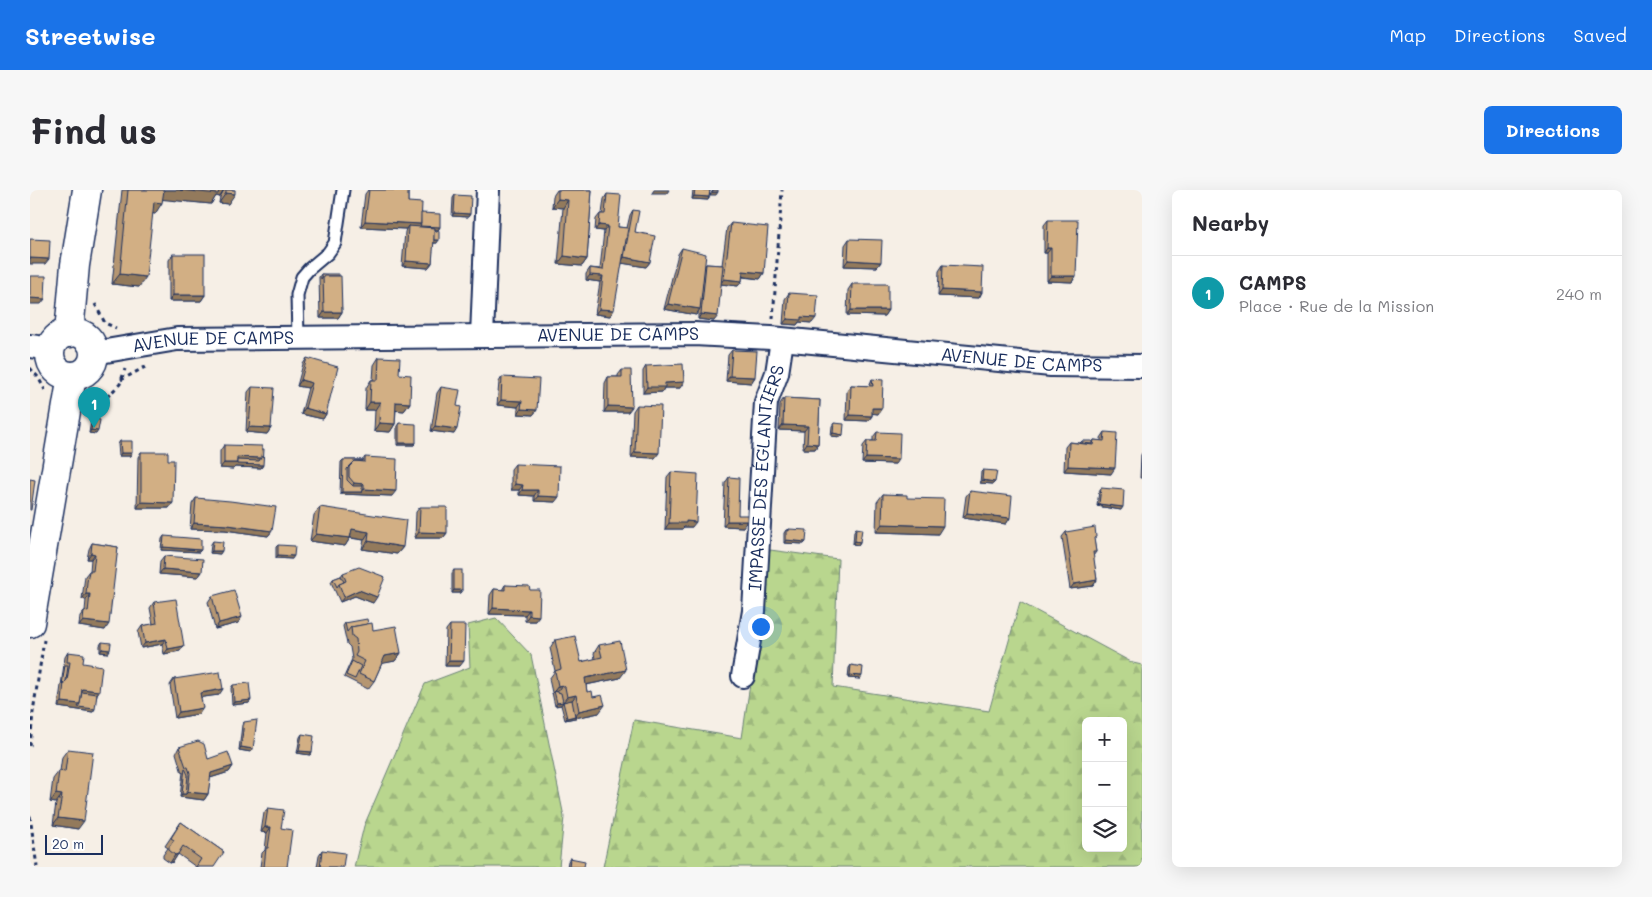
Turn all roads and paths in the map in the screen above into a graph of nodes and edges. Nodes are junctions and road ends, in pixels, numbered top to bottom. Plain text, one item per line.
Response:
1 (87, 190) edge
2 (343, 190) edge
3 (488, 190) edge
4 (782, 190) edge
5 (482, 336) junction
6 (298, 338) junction
7 (776, 339) junction
8 (50, 343) edge
9 (94, 353) junction
10 (1142, 366) edge
11 (72, 376) junction
12 (30, 623) edge
13 (743, 676) dead end
14 (30, 816) edge
15 (37, 867) edge

1 - 8 main road
2 - 6 lane
3 - 5 street
4 - 7 path
5 - 6 street, AVENUE DE CAMPS
5 - 7 street, AVENUE DE CAMPS
6 - 9 street, AVENUE DE CAMPS
7 - 10 street, AVENUE DE CAMPS
7 - 13 street, IMPASSE DES ÉGLANTIERS
8 - 9 main road
8 - 11 main road
9 - 11 main road
11 - 12 main road
14 - 15 path

